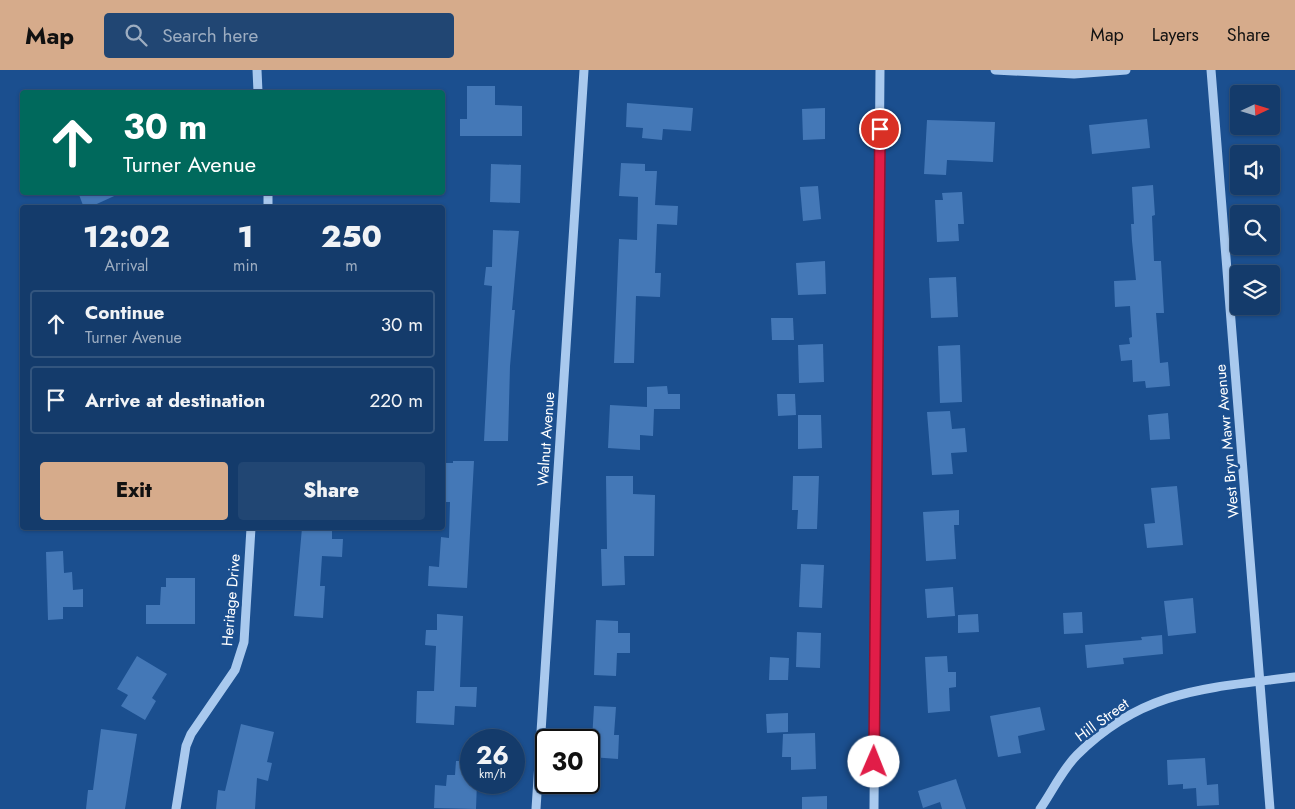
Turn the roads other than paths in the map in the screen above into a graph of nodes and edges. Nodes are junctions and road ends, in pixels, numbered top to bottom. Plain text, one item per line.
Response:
1 (257, 70) edge
2 (584, 70) edge
3 (880, 70) edge
4 (995, 70) edge
5 (1126, 70) edge
6 (1211, 70) edge
7 (258, 90) edge
8 (251, 530) edge
9 (1295, 677) edge
10 (1260, 682) junction
11 (176, 809) edge
12 (536, 809) edge
13 (874, 809) edge
14 (1040, 809) edge
15 (1270, 809) edge

1 - 7 street
2 - 12 street, Walnut Avenue
3 - 13 street
4 - 5 street
6 - 10 street, West Bryn Mawr Avenue
8 - 11 street, Heritage Drive
9 - 10 street, Hill Street
10 - 14 street, Hill Street
10 - 15 street, West Bryn Mawr Avenue

